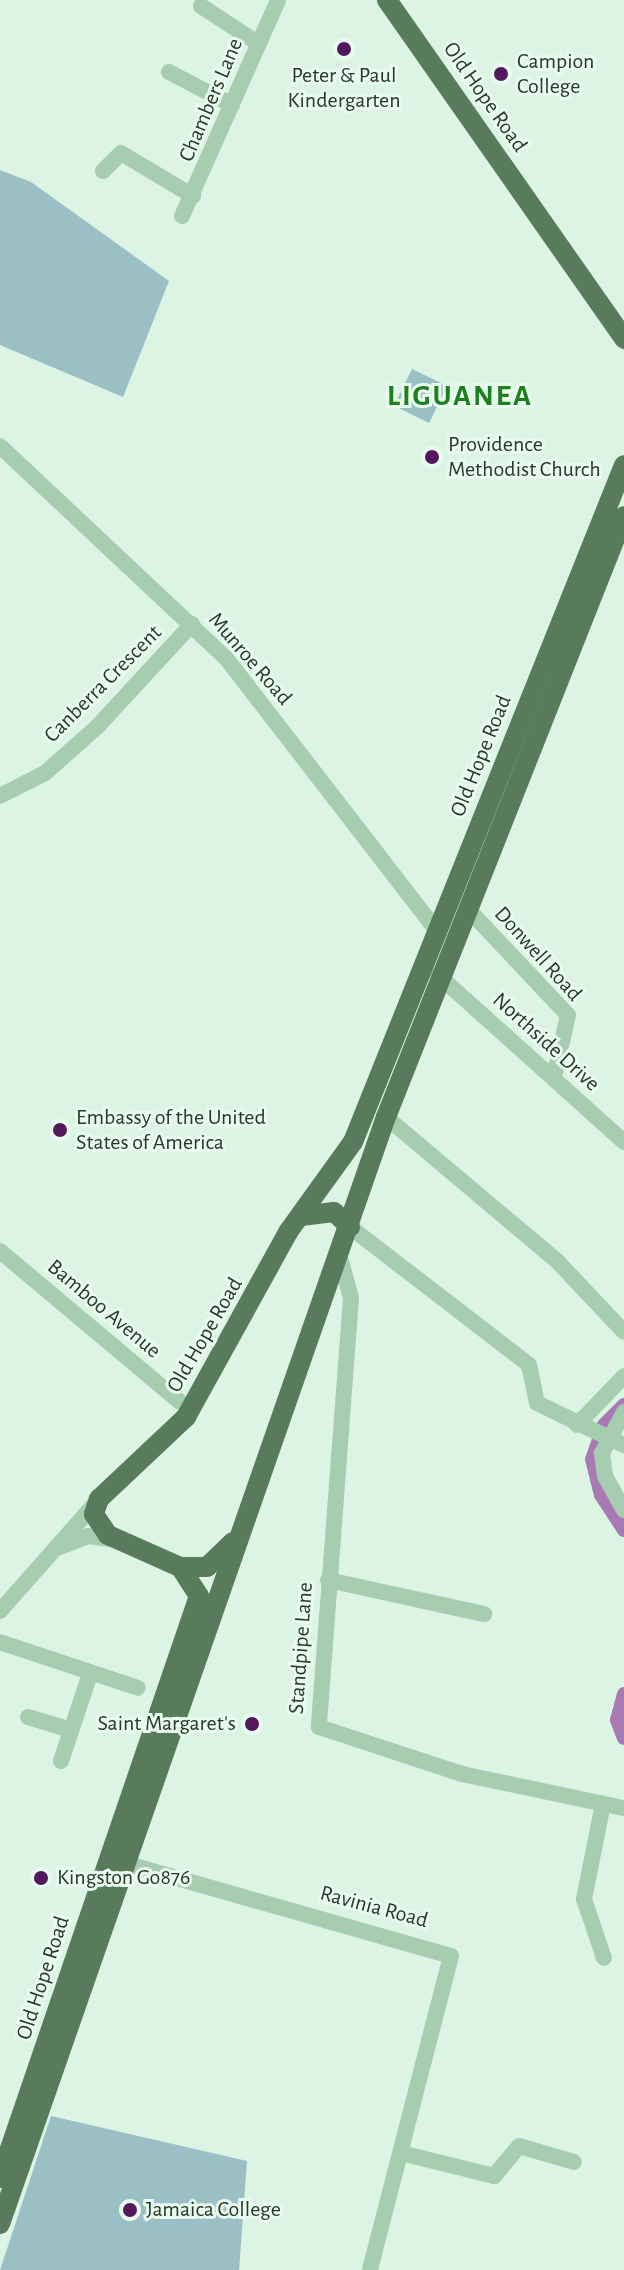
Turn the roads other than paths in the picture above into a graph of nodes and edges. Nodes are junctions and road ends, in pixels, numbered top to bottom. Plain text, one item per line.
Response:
1 (278, 0) edge
2 (387, 0) edge
3 (201, 6) dead end
4 (259, 44) junction
5 (169, 72) dead end
6 (232, 105) junction
7 (103, 171) dead end
8 (193, 196) junction
9 (182, 216) dead end
10 (621, 331) edge
11 (0, 446) edge
12 (624, 465) edge
13 (624, 516) edge
14 (192, 624) junction
15 (0, 796) edge
16 (467, 908) junction
17 (435, 928) junction
18 (438, 975) junction
19 (554, 1077) junction
20 (386, 1117) junction
21 (624, 1142) edge
22 (301, 1216) junction
23 (350, 1227) junction
24 (0, 1251) edge
25 (340, 1257) junction
26 (624, 1332) edge
27 (624, 1376) edge
28 (179, 1401) dead end
29 (624, 1412) edge
30 (580, 1426) junction
31 (606, 1437) junction
32 (624, 1445) edge
33 (99, 1499) junction
34 (624, 1510) edge
35 (242, 1528) junction
36 (117, 1540) junction
37 (44, 1556) junction
38 (180, 1567) junction
39 (328, 1580) junction
40 (0, 1611) edge
41 (484, 1614) dead end
42 (0, 1642) edge
43 (90, 1674) junction
44 (138, 1688) dead end
45 (28, 1717) dead end
46 (71, 1730) junction
47 (61, 1761) dead end
48 (603, 1804) junction
49 (624, 1808) edge
50 (116, 1860) junction
51 (604, 1958) dead end
52 (401, 2153) junction
53 (574, 2162) dead end
54 (0, 2178) edge
55 (0, 2224) edge
56 (370, 2270) edge

1 - 4 street, Chambers Lane
2 - 10 main road, Old Hope Road
3 - 4 street
4 - 6 street, Chambers Lane
5 - 6 street
6 - 8 street, Chambers Lane
7 - 8 street
8 - 9 street, Chambers Lane
11 - 14 street, Munroe Road
12 - 17 main road, Old Hope Road
13 - 16 main road, Old Hope Road
14 - 15 street, Canberra Crescent
14 - 17 street, Munroe Road
16 - 18 main road, Old Hope Road
16 - 19 street, Donwell Road
17 - 22 main road, Old Hope Road
18 - 19 street, Northside Drive
18 - 20 main road, Old Hope Road
19 - 21 street, Northside Drive
20 - 23 main road, Old Hope Road
20 - 26 street
22 - 23 main road
22 - 33 main road, Old Hope Road
23 - 25 main road, Old Hope Road
23 - 30 street
24 - 28 street, Bamboo Avenue
25 - 35 main road, Old Hope Road
25 - 39 street, Standpipe Lane
27 - 30 street
29 - 31 street
30 - 31 street
31 - 32 street
31 - 34 street
33 - 36 main road
33 - 37 street
35 - 38 main road
35 - 50 main road, Old Hope Road
36 - 37 street
36 - 38 main road
37 - 40 street
38 - 50 main road, Old Hope Road
39 - 41 street
39 - 48 street, Standpipe Lane
42 - 43 street
43 - 44 street
43 - 46 street
45 - 46 street
46 - 47 street
48 - 49 street, Standpipe Lane
48 - 51 street
50 - 52 street, Ravinia Road
50 - 54 main road, Old Hope Road
50 - 55 main road, Old Hope Road
52 - 53 street
52 - 56 street, Ravinia Road

